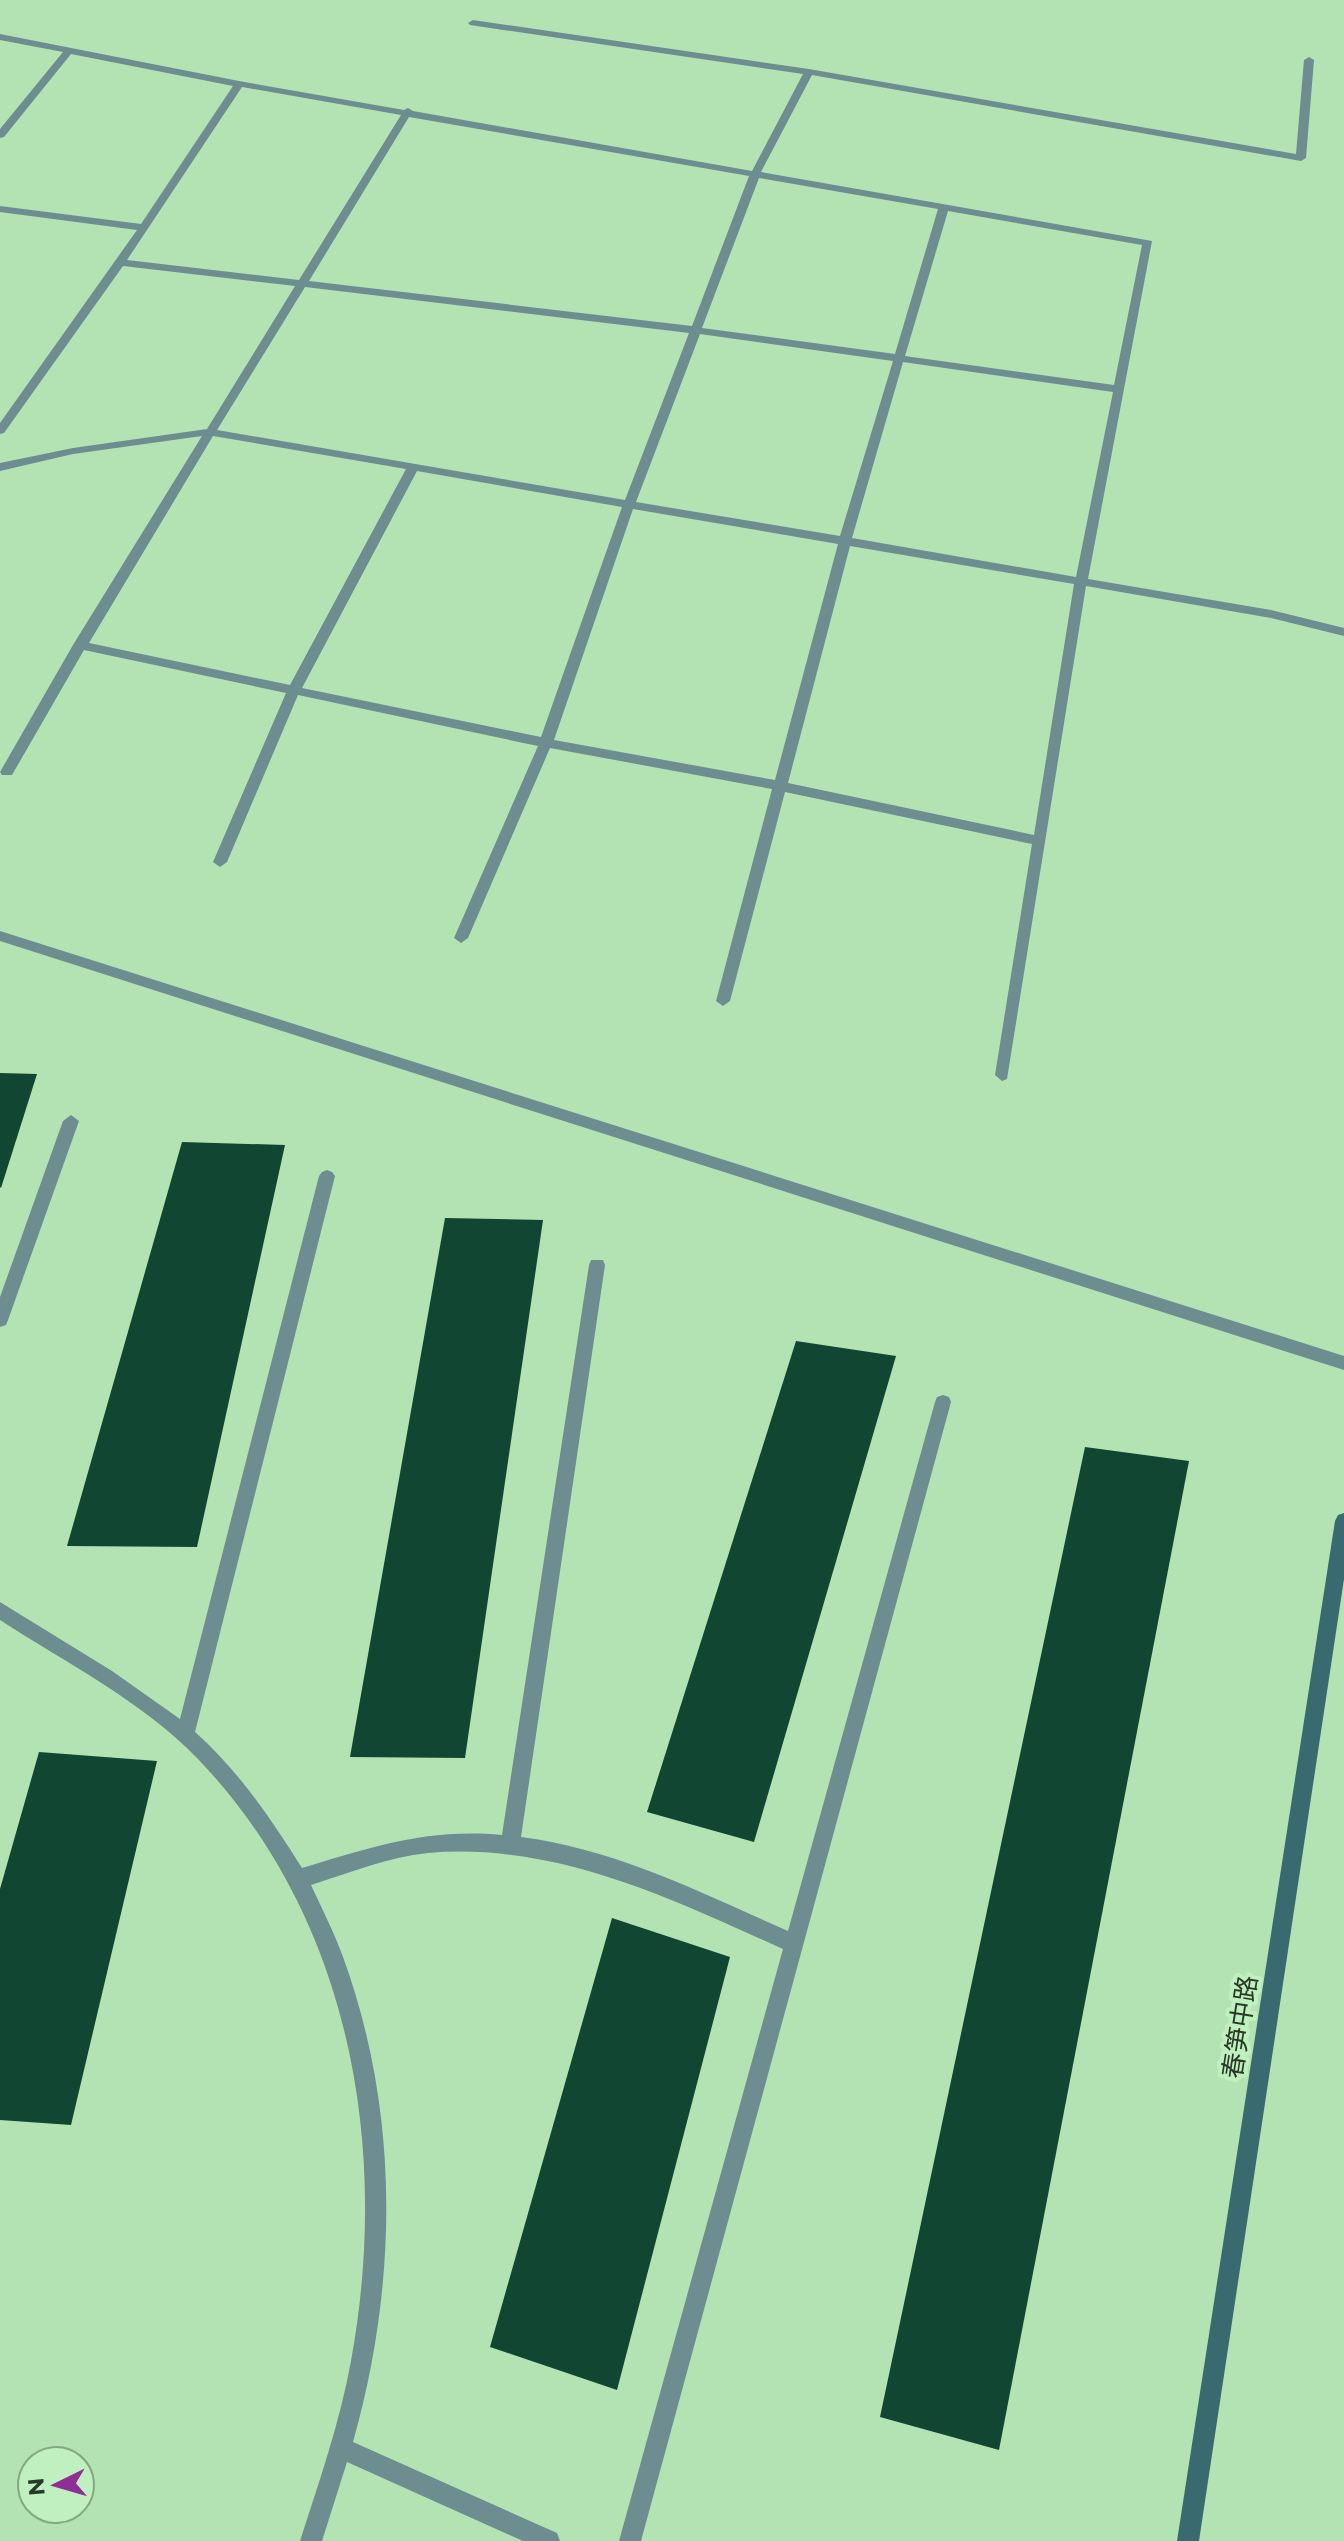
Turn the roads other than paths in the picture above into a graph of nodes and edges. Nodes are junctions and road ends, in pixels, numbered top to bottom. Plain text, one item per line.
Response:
1 (473, 23) dead end
2 (0, 37) edge
3 (68, 52) junction
4 (1309, 60) dead end
5 (809, 72) junction
6 (239, 84) junction
7 (408, 111) junction
8 (0, 135) edge
9 (756, 172) junction
10 (944, 206) junction
11 (0, 209) edge
12 (144, 228) junction
13 (120, 262) junction
14 (304, 283) junction
15 (695, 330) junction
16 (898, 358) junction
17 (1119, 389) junction
18 (0, 431) edge
19 (208, 432) junction
20 (0, 467) edge
21 (413, 467) junction
22 (629, 504) junction
23 (845, 541) junction
24 (1081, 581) junction
25 (1344, 632) edge
26 (79, 645) junction
27 (294, 690) junction
28 (546, 743) junction
29 (7, 772) dead end
30 (781, 786) junction
31 (1040, 841) junction
32 (220, 862) dead end
33 (0, 936) edge
34 (461, 938) dead end
35 (723, 1001) dead end
36 (1002, 1075) dead end
37 (71, 1121) dead end
38 (327, 1176) dead end
39 (597, 1265) dead end
40 (0, 1320) edge
41 (1344, 1363) edge
42 (943, 1402) dead end
43 (1344, 1521) edge
44 (0, 1610) edge
45 (185, 1736) junction
46 (510, 1844) junction
47 (298, 1879) junction
48 (794, 1944) junction
49 (342, 2448) junction
50 (311, 2541) edge
51 (549, 2541) edge
52 (630, 2541) edge
53 (1188, 2541) edge

1 - 5 street
2 - 3 street
3 - 6 street
3 - 8 street
4 - 5 street
5 - 9 street
6 - 7 street
6 - 12 street
7 - 9 street
7 - 14 street
9 - 10 street
9 - 15 street
10 - 16 street
10 - 17 street
11 - 12 street
12 - 13 street
13 - 14 street
13 - 18 street
14 - 15 street
14 - 19 street
15 - 16 street
15 - 22 street
16 - 17 street
16 - 23 street
17 - 24 street
19 - 20 street
19 - 21 street
19 - 26 street
21 - 22 street
21 - 27 street
22 - 23 street
22 - 28 street
23 - 24 street
23 - 30 street
24 - 25 street
24 - 31 street
26 - 27 street
26 - 29 street
27 - 28 street
27 - 32 street
28 - 30 street
28 - 34 street
30 - 31 street
30 - 35 street
31 - 36 street
33 - 41 street
37 - 40 street
38 - 45 street
39 - 46 street
42 - 48 street
43 - 53 main road, 春笋中路
44 - 45 street
45 - 47 street
46 - 47 street
46 - 48 street
47 - 49 street
48 - 52 street
49 - 50 street
49 - 51 street

